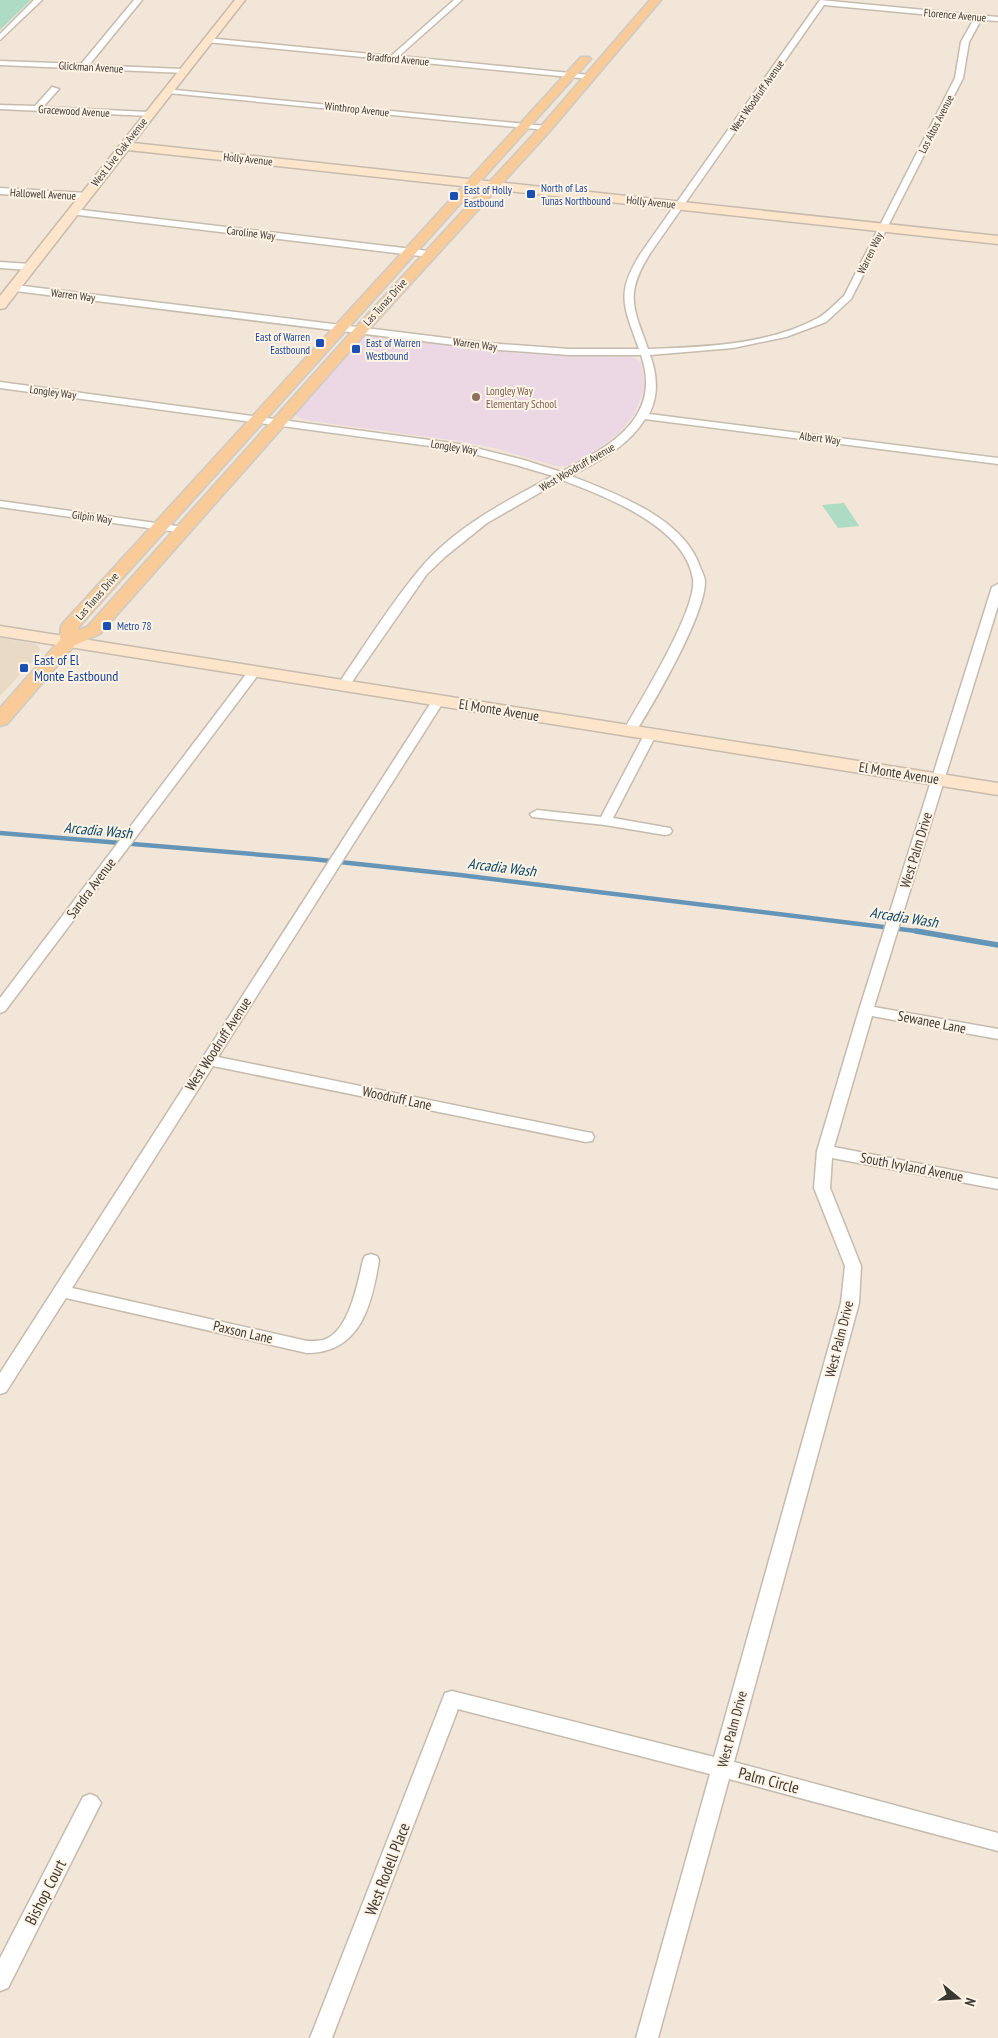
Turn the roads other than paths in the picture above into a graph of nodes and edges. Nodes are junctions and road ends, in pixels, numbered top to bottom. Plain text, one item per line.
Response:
1 (38, 0) edge
2 (138, 0) edge
3 (240, 0) edge
4 (458, 0) edge
5 (656, 0) edge
6 (823, 1) edge
7 (979, 17) junction
8 (998, 19) edge
9 (0, 38) edge
10 (207, 40) junction
11 (596, 48) dead end
12 (393, 58) junction
13 (0, 63) edge
14 (82, 67) junction
15 (182, 71) junction
16 (571, 75) junction
17 (590, 77) junction
18 (55, 89) dead end
19 (168, 90) junction
20 (0, 107) edge
21 (37, 109) junction
22 (149, 114) junction
23 (525, 126) junction
24 (546, 128) junction
25 (124, 146) junction
26 (472, 183) junction
27 (494, 186) junction
28 (0, 191) edge
29 (86, 196) junction
30 (680, 206) junction
31 (73, 212) junction
32 (883, 228) junction
33 (998, 240) edge
34 (409, 251) junction
35 (429, 254) junction
36 (0, 265) edge
37 (31, 267) junction
38 (15, 288) junction
39 (0, 306) edge
40 (340, 328) junction
41 (360, 331) junction
42 (644, 352) junction
43 (0, 385) edge
44 (643, 416) junction
45 (258, 419) junction
46 (279, 421) junction
47 (998, 461) edge
48 (564, 475) junction
49 (0, 504) edge
50 (158, 527) junction
51 (184, 530) junction
52 (998, 587) edge
53 (0, 631) edge
54 (70, 642) junction
55 (254, 672) junction
56 (343, 686) junction
57 (438, 701) junction
58 (0, 720) edge
59 (630, 730) junction
60 (651, 733) junction
61 (938, 779) junction
62 (998, 789) edge
63 (537, 814) dead end
64 (605, 821) junction
65 (665, 831) dead end
66 (0, 1008) edge
67 (866, 1010) junction
68 (998, 1034) edge
69 (208, 1060) junction
70 (586, 1137) dead end
71 (825, 1151) junction
72 (998, 1184) edge
73 (371, 1260) dead end
74 (61, 1291) junction
75 (0, 1387) edge
76 (452, 1699) joint
77 (722, 1768) junction
78 (90, 1803) dead end
79 (998, 1842) edge
80 (0, 1981) edge
81 (321, 2038) edge
82 (647, 2038) edge

1 - 9 street
2 - 14 street
3 - 10 street, West Live Oak Avenue
4 - 12 street
5 - 17 main road, Las Tunas Drive
6 - 7 street, Florence Avenue
6 - 30 street, West Woodruff Avenue
7 - 8 street, Florence Avenue
7 - 32 street, Los Altos Avenue
10 - 12 street, Bradford Avenue
10 - 15 street, West Live Oak Avenue
11 - 16 main road, Las Tunas Drive
12 - 16 street, Bradford Avenue
13 - 14 street, Glickman Avenue
14 - 15 street, Glickman Avenue
15 - 19 street, West Live Oak Avenue
16 - 17 street, Bradford Avenue
16 - 23 main road, Las Tunas Drive
17 - 24 main road, Las Tunas Drive
18 - 21 street
19 - 22 street, West Live Oak Avenue
19 - 23 street, Winthrop Avenue
20 - 21 street, Gracewood Avenue
21 - 22 street, Gracewood Avenue
22 - 25 street, West Live Oak Avenue
23 - 24 street, Winthrop Avenue
23 - 26 main road, Las Tunas Drive
24 - 27 main road, Las Tunas Drive
25 - 26 street, Holly Avenue
25 - 29 street, West Live Oak Avenue
26 - 27 street, Holly Avenue
26 - 34 main road, Las Tunas Drive
27 - 30 street, Holly Avenue
27 - 35 main road, Las Tunas Drive
28 - 29 street, Hallowell Avenue
29 - 31 street, West Live Oak Avenue
30 - 32 street, Holly Avenue
30 - 42 street, West Woodruff Avenue
31 - 34 street, Caroline Way
31 - 37 street, West Live Oak Avenue
32 - 33 street, Holly Avenue
32 - 42 street, Warren Way
34 - 35 street, Caroline Way
34 - 40 main road, Las Tunas Drive
35 - 41 main road, Las Tunas Drive
36 - 37 street
37 - 38 street, West Live Oak Avenue
38 - 39 street, West Live Oak Avenue
38 - 40 street, Warren Way
40 - 41 street, Warren Way
40 - 45 main road, Las Tunas Drive
41 - 42 street, Warren Way
41 - 46 main road, Las Tunas Drive
42 - 44 street, West Woodruff Avenue
43 - 45 street, Longley Way
44 - 47 street, Albert Way
44 - 48 street, West Woodruff Avenue
45 - 46 street, Longley Way
45 - 50 main road, Las Tunas Drive
46 - 48 street, Longley Way
46 - 51 main road, Las Tunas Drive
48 - 56 street, West Woodruff Avenue
48 - 59 street, Longley Way
49 - 50 street, Gilpin Way
50 - 51 street, Gilpin Way
50 - 54 main road, Las Tunas Drive
51 - 54 main road, Las Tunas Drive
52 - 61 street, West Palm Drive
53 - 54 street, El Monte Avenue
54 - 55 street, El Monte Avenue
54 - 58 main road, Las Tunas Drive
55 - 56 street, El Monte Avenue
55 - 66 street, Sandra Avenue
56 - 57 street, El Monte Avenue
57 - 59 street, El Monte Avenue
57 - 69 street, West Woodruff Avenue
59 - 60 street, El Monte Avenue
60 - 61 street, El Monte Avenue
60 - 64 street
61 - 62 street, El Monte Avenue
61 - 67 street, West Palm Drive
63 - 64 street
64 - 65 street
67 - 68 street, Sewanee Lane
67 - 71 street, West Palm Drive
69 - 70 street, Woodruff Lane
69 - 74 street, West Woodruff Avenue
71 - 72 street, South Ivyland Avenue
71 - 77 street, West Palm Drive
73 - 74 street, Paxson Lane
74 - 75 street, West Woodruff Avenue
76 - 77 street, Palm Circle
76 - 81 street, West Rodell Place
77 - 79 street, Palm Circle
77 - 82 street, West Palm Drive
78 - 80 street, Bishop Court

